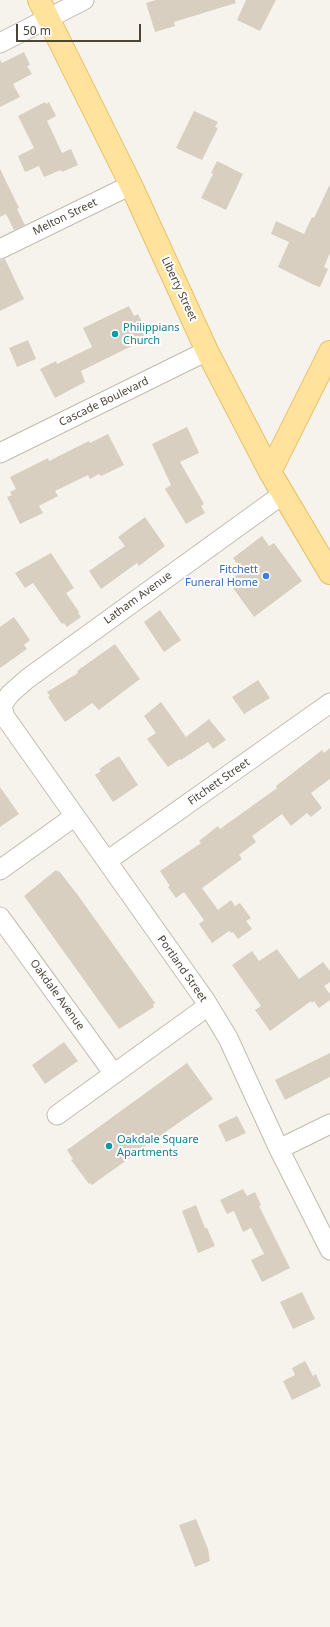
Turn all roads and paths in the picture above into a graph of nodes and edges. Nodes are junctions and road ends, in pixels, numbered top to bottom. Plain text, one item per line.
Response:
1 (84, 0) edge
2 (43, 9) edge
3 (0, 43) edge
4 (131, 185) junction
5 (0, 249) edge
6 (207, 351) junction
7 (330, 352) edge
8 (0, 453) edge
9 (270, 472) junction
10 (283, 494) junction
11 (330, 573) edge
12 (330, 703) edge
13 (1, 707) edge
14 (75, 816) junction
15 (107, 861) junction
16 (0, 870) edge
17 (0, 917) edge
18 (208, 1006) junction
19 (114, 1074) junction
20 (57, 1115) dead end
21 (330, 1124) edge
22 (279, 1149) junction
23 (330, 1250) edge

1 - 2 street
2 - 3 street
2 - 4 main road, Liberty Street
4 - 5 street, Melton Street
4 - 6 main road, Liberty Street
6 - 8 street, Cascade Boulevard
6 - 9 main road, Liberty Street
7 - 9 main road
9 - 10 main road, Liberty Street
10 - 11 main road, Liberty Street
10 - 13 street, Latham Avenue
12 - 15 street, Fitchett Street
13 - 14 street, Portland Street
14 - 15 street, Portland Street
14 - 16 street
15 - 18 street, Portland Street
17 - 19 street, Oakdale Avenue
18 - 19 street
18 - 22 street, Portland Street
19 - 20 street
21 - 22 street
22 - 23 street, Portland Street

